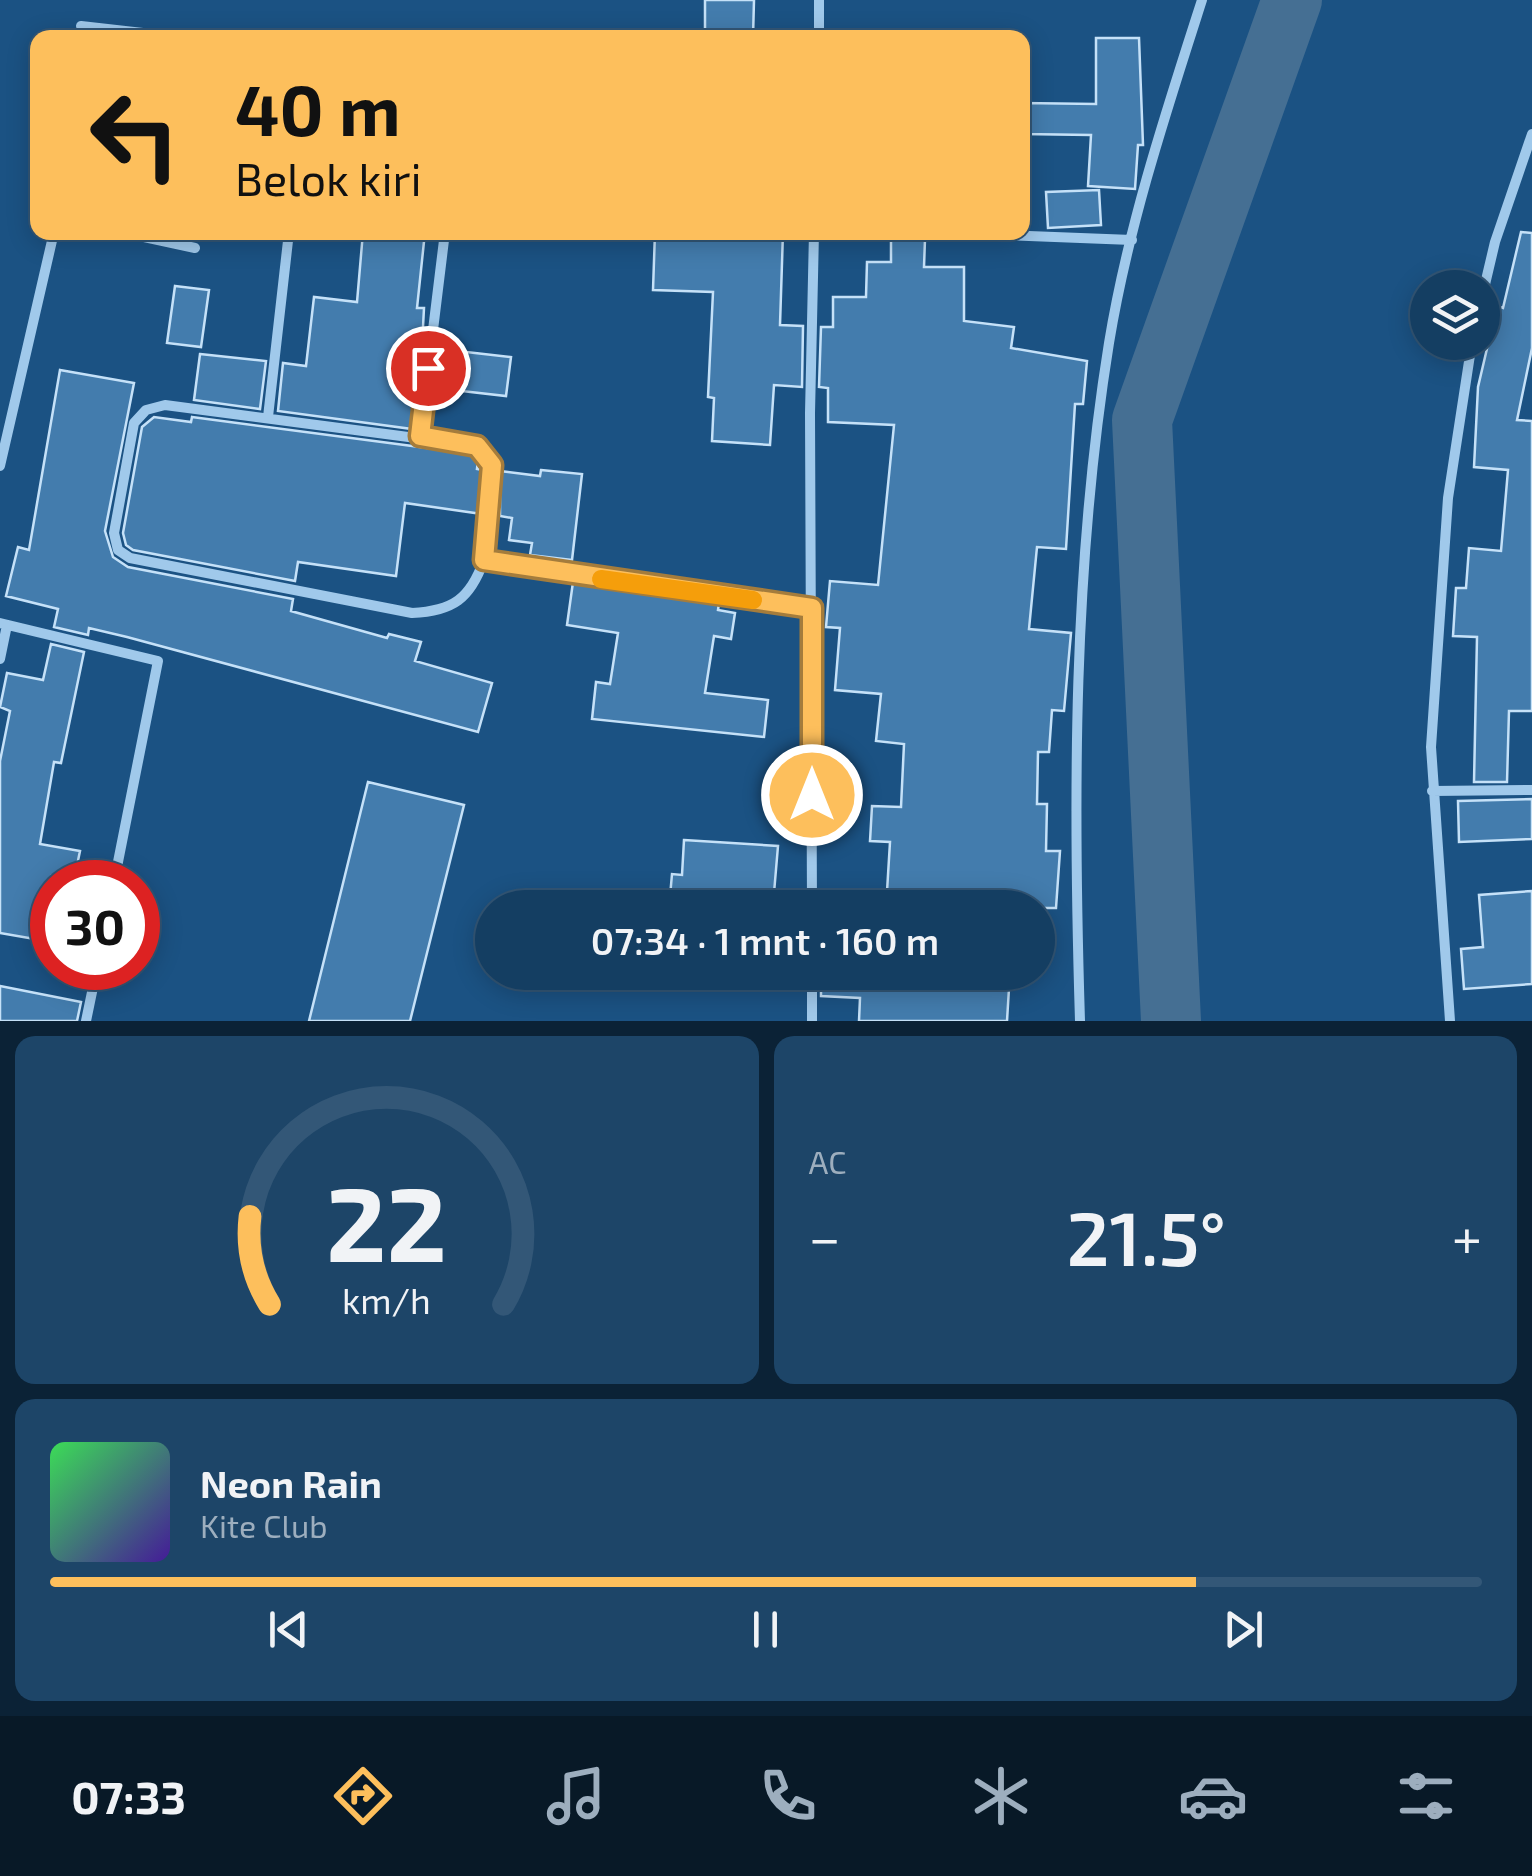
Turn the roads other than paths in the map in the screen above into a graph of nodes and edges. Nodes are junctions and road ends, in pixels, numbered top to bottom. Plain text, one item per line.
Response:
1 (819, 0) edge
2 (1202, 0) edge
3 (81, 26) dead end
4 (116, 30) edge
5 (818, 30) edge
6 (1532, 134) edge
7 (1030, 236) edge
8 (52, 240) edge
9 (158, 240) edge
10 (288, 240) edge
11 (444, 240) edge
12 (814, 240) edge
13 (1132, 240) junction
14 (194, 248) dead end
15 (1488, 270) edge
16 (1469, 360) edge
17 (268, 417) junction
18 (420, 436) junction
19 (0, 466) edge
20 (484, 560) junction
21 (812, 608) junction
22 (3, 624) edge
23 (0, 659) edge
24 (1532, 790) edge
25 (1432, 791) junction
26 (118, 860) edge
27 (812, 890) edge
28 (92, 990) edge
29 (812, 990) edge
30 (86, 1021) edge
31 (812, 1021) edge
32 (1080, 1021) edge
33 (1450, 1021) edge

1 - 5 street
2 - 13 street
3 - 4 street
6 - 15 street
7 - 13 street
8 - 19 street
9 - 14 street
10 - 17 street
11 - 18 street
12 - 21 street
13 - 32 street
16 - 25 street
17 - 18 street
17 - 20 street
18 - 20 street
20 - 21 street
21 - 27 street
22 - 23 street
22 - 26 street
24 - 25 street
25 - 33 street
28 - 30 street
29 - 31 street

